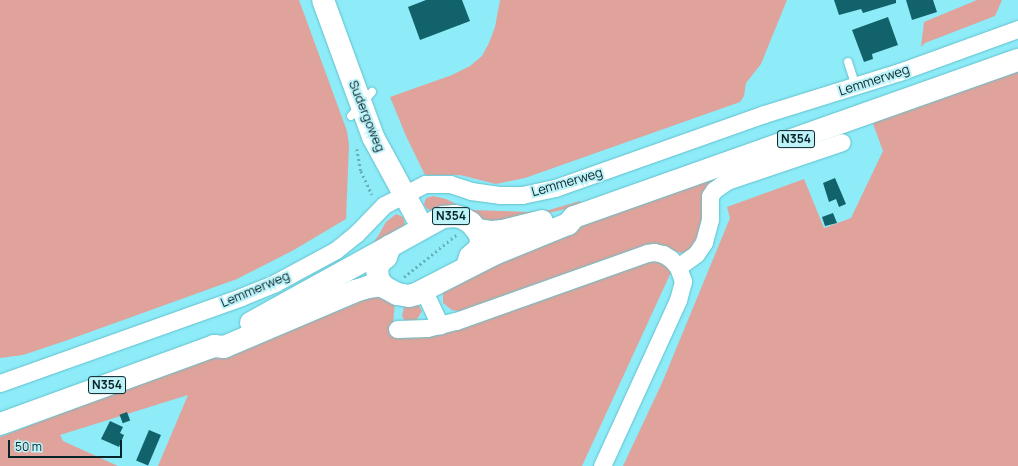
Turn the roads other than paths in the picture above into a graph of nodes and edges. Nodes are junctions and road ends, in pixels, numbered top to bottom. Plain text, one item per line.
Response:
1 (323, 0) edge
2 (1018, 29) edge
3 (1018, 60) edge
4 (848, 62) dead end
5 (856, 86) junction
6 (834, 147) dead end
7 (404, 194) junction
8 (574, 217) junction
9 (422, 227) junction
10 (468, 231) junction
11 (390, 246) junction
12 (678, 267) junction
13 (466, 268) junction
14 (392, 283) junction
15 (424, 291) junction
16 (440, 326) junction
17 (397, 329) dead end
18 (214, 346) junction
19 (0, 383) edge
20 (0, 424) edge
21 (602, 466) edge

1 - 7 main road, Sudergoweg
2 - 5 street, Lemmerweg
3 - 8 main road, N354
4 - 5 lane
5 - 7 street, Lemmerweg
6 - 12 street
7 - 9 main road, Sudergoweg
7 - 19 street, Lemmerweg
8 - 10 main road, N354
8 - 13 main road, N354
9 - 10 main road, N354
9 - 11 main road, N354
10 - 13 main road, N354
11 - 14 main road
11 - 18 main road, Lemmerweg / N354
12 - 16 street
12 - 21 street
13 - 15 main road, N354
14 - 15 main road, N354
14 - 18 main road, Lemmerweg / N354
15 - 16 street
16 - 17 street
18 - 20 main road, Lemmerweg / N354

